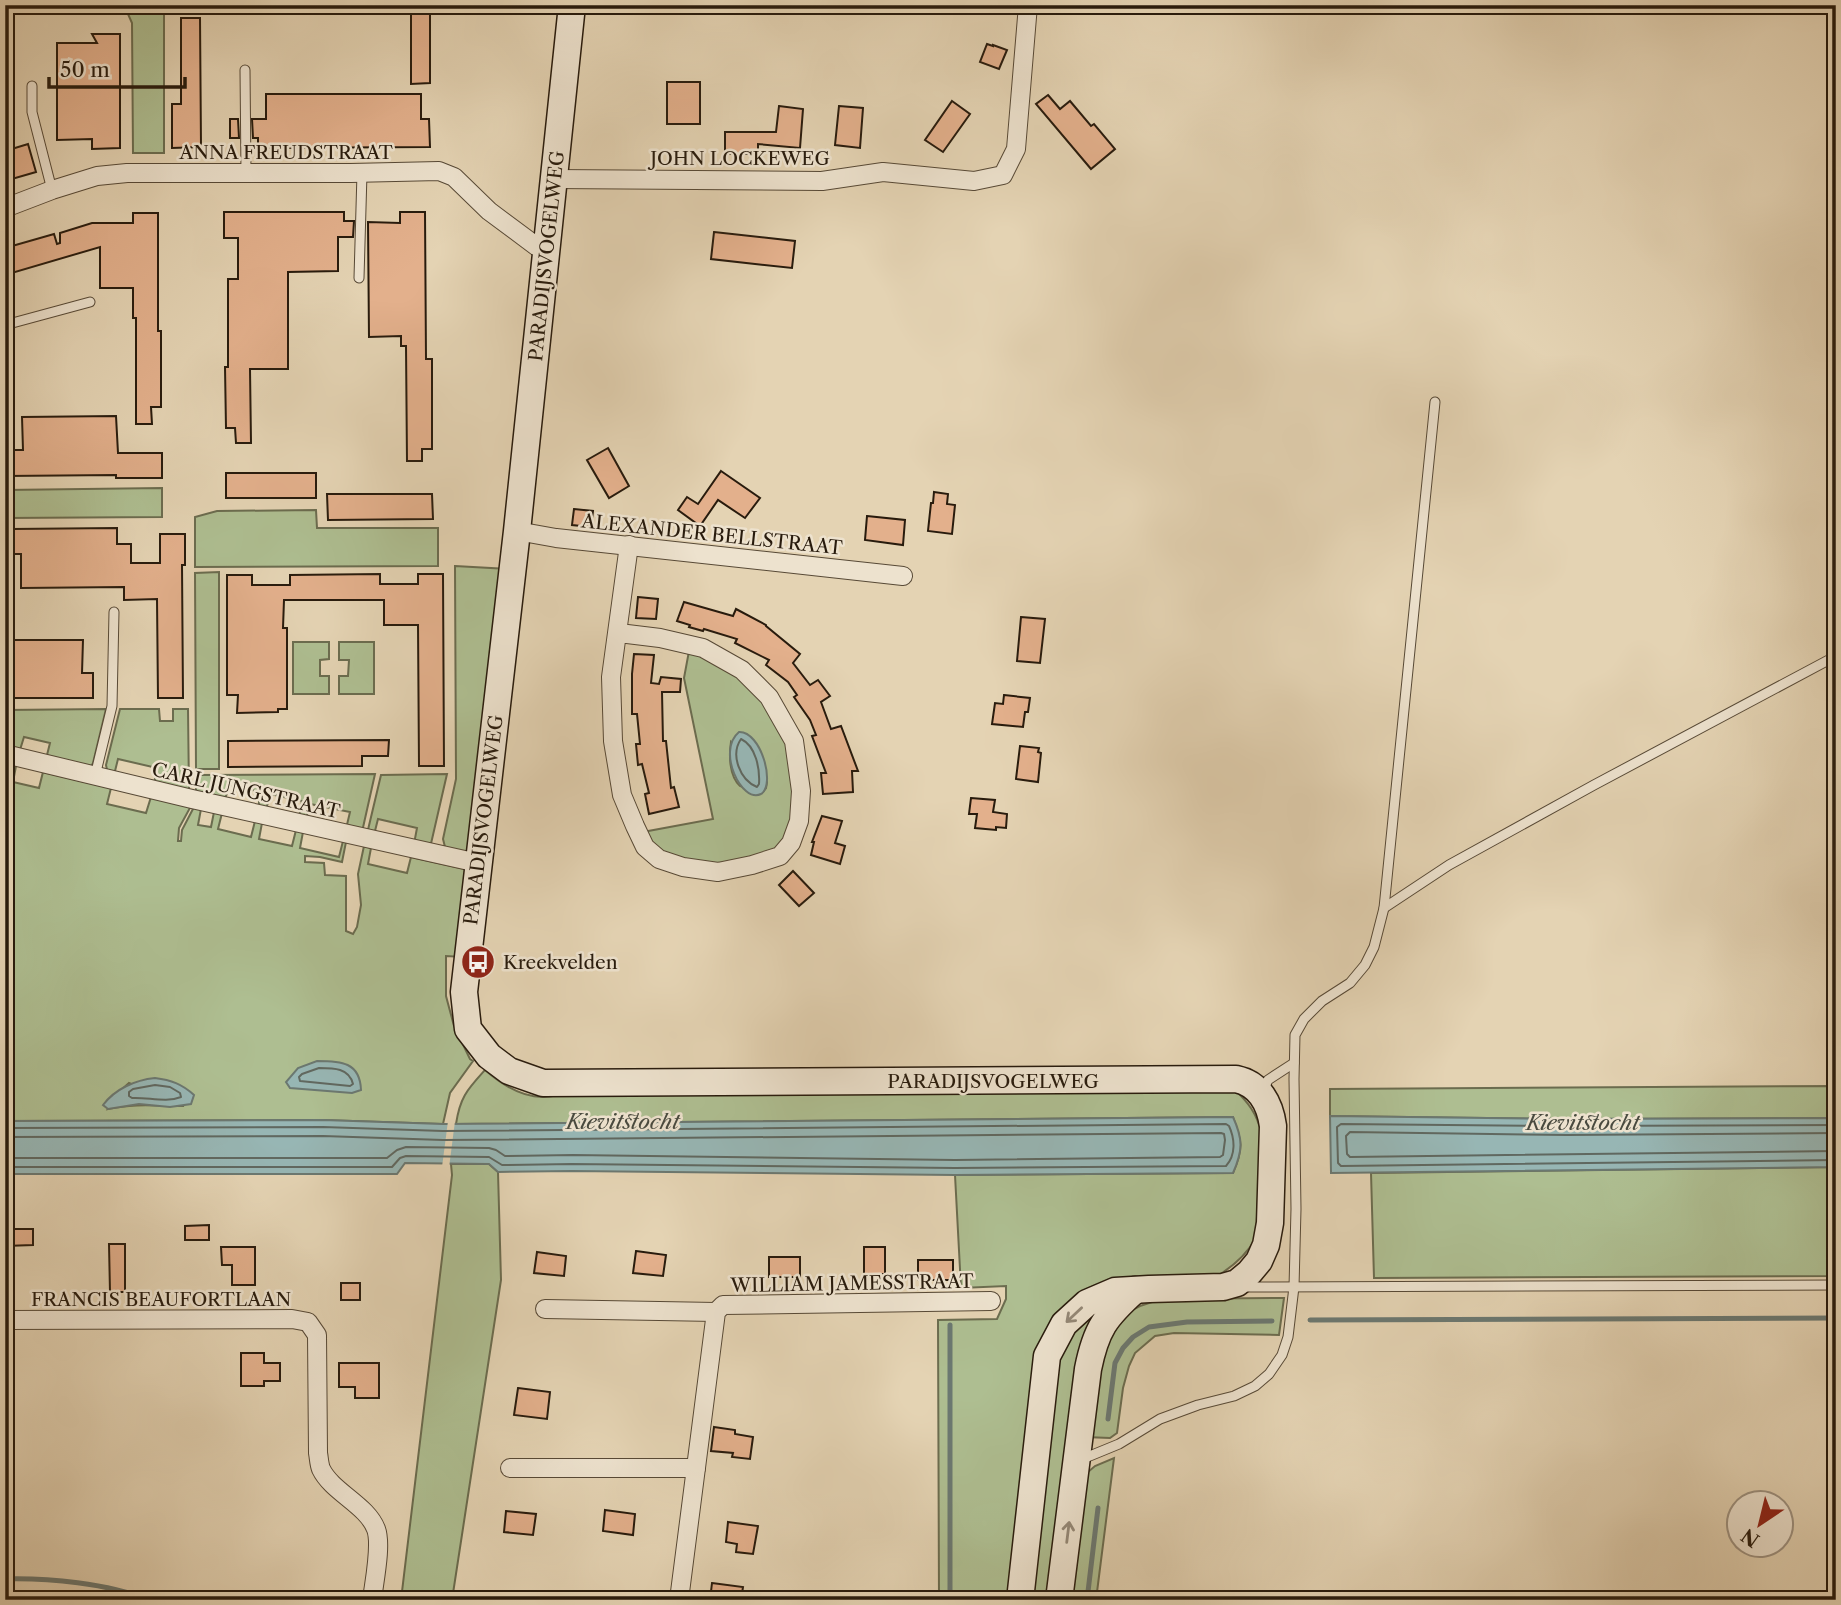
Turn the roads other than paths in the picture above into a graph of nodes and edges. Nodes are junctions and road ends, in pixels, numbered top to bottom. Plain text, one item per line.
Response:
1 (572, 5) edge
2 (1028, 5) edge
3 (245, 69) dead end
4 (32, 86) dead end
5 (362, 173) junction
6 (246, 174) junction
7 (554, 179) junction
8 (52, 190) junction
9 (5, 208) edge
10 (546, 250) junction
11 (359, 278) dead end
12 (90, 302) dead end
13 (5, 325) edge
14 (1435, 402) dead end
15 (517, 531) junction
16 (629, 545) junction
17 (902, 576) dead end
18 (114, 612) dead end
19 (618, 633) junction
20 (1836, 656) edge
21 (5, 754) edge
22 (95, 776) junction
23 (478, 863) junction
24 (1384, 908) junction
25 (1294, 1063) junction
26 (1261, 1094) junction
27 (1836, 1285) edge
28 (1223, 1287) junction
29 (1294, 1287) junction
30 (1135, 1290) junction
31 (991, 1301) dead end
32 (545, 1309) dead end
33 (716, 1312) junction
34 (5, 1320) edge
35 (1077, 1461) junction
36 (510, 1468) dead end
37 (696, 1468) junction
38 (372, 1600) edge
39 (678, 1600) edge
40 (1020, 1600) edge
41 (1059, 1600) edge

1 - 7 street, PARADIJSVOGELWEG
2 - 7 street, JOHN LOCKEWEG
3 - 6 lane
4 - 8 lane
5 - 6 street, ANNA FREUDSTRAAT
5 - 10 street, ANNA FREUDSTRAAT
5 - 11 lane
6 - 8 street, ANNA FREUDSTRAAT
7 - 10 street, PARADIJSVOGELWEG
8 - 9 street, ANNA FREUDSTRAAT
10 - 15 street, PARADIJSVOGELWEG
12 - 13 lane
14 - 24 lane
15 - 16 street, ALEXANDER BELLSTRAAT
15 - 23 street, PARADIJSVOGELWEG
16 - 17 street, ALEXANDER BELLSTRAAT
16 - 19 street
18 - 22 lane
19 - 19 street
20 - 24 lane
21 - 22 street, CARL JUNGSTRAAT
22 - 23 street, CARL JUNGSTRAAT
23 - 26 street, PARADIJSVOGELWEG
24 - 25 lane
25 - 26 lane
25 - 29 lane
26 - 28 street
27 - 29 lane
28 - 29 lane
28 - 30 street
29 - 35 lane
30 - 35 street
30 -> 40 street
31 - 33 street, WILLIAM JAMESSTRAAT
32 - 33 street, WILLIAM JAMESSTRAAT
33 - 37 street, WILLIAM JAMESSTRAAT
34 - 38 street, FRANCIS BEAUFORTLAAN
41 -> 35 street
36 - 37 street
37 - 39 street, WILLIAM JAMESSTRAAT

